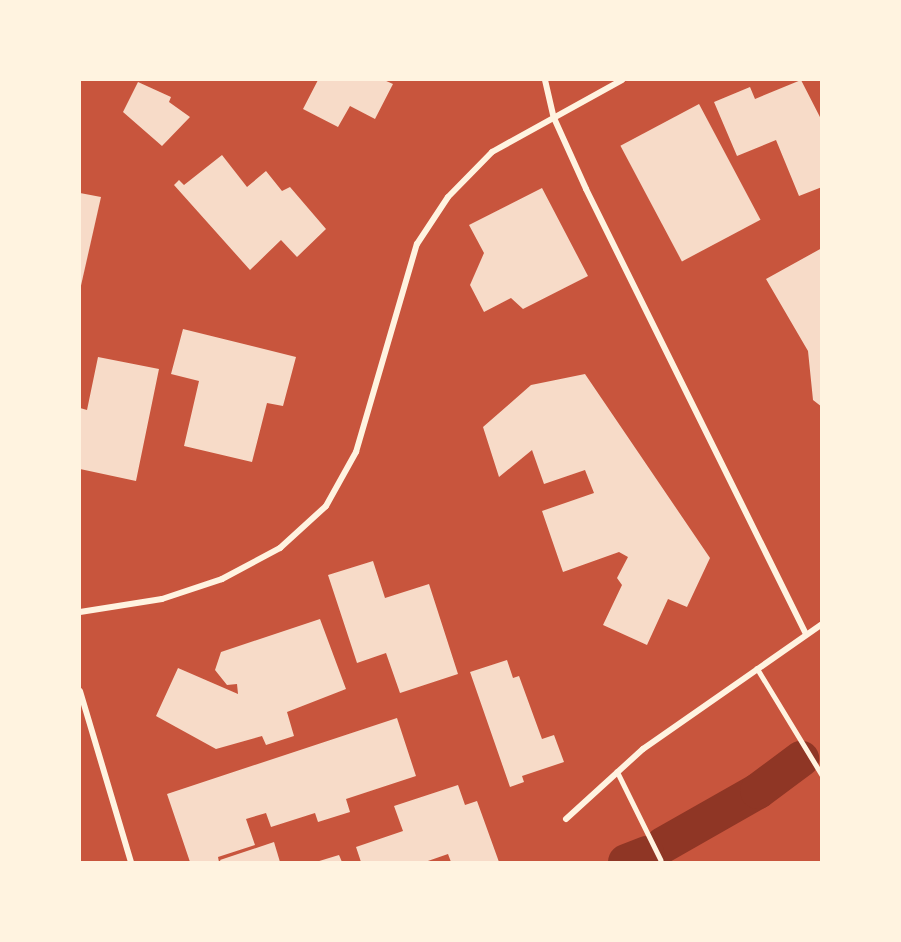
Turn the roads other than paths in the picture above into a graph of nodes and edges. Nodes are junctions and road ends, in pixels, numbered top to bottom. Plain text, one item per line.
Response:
1 (545, 80) edge
2 (622, 80) edge
3 (554, 118) junction
4 (80, 612) edge
5 (822, 624) edge
6 (805, 633) junction
7 (757, 668) junction
8 (80, 691) edge
9 (617, 771) junction
10 (822, 775) edge
11 (566, 819) dead end
12 (660, 860) dead end
13 (131, 862) edge

1 - 3 street
2 - 3 street
3 - 4 street
3 - 6 street
5 - 6 street
6 - 7 street
7 - 9 street
7 - 10 lane
8 - 13 street
9 - 11 street
9 - 12 lane

